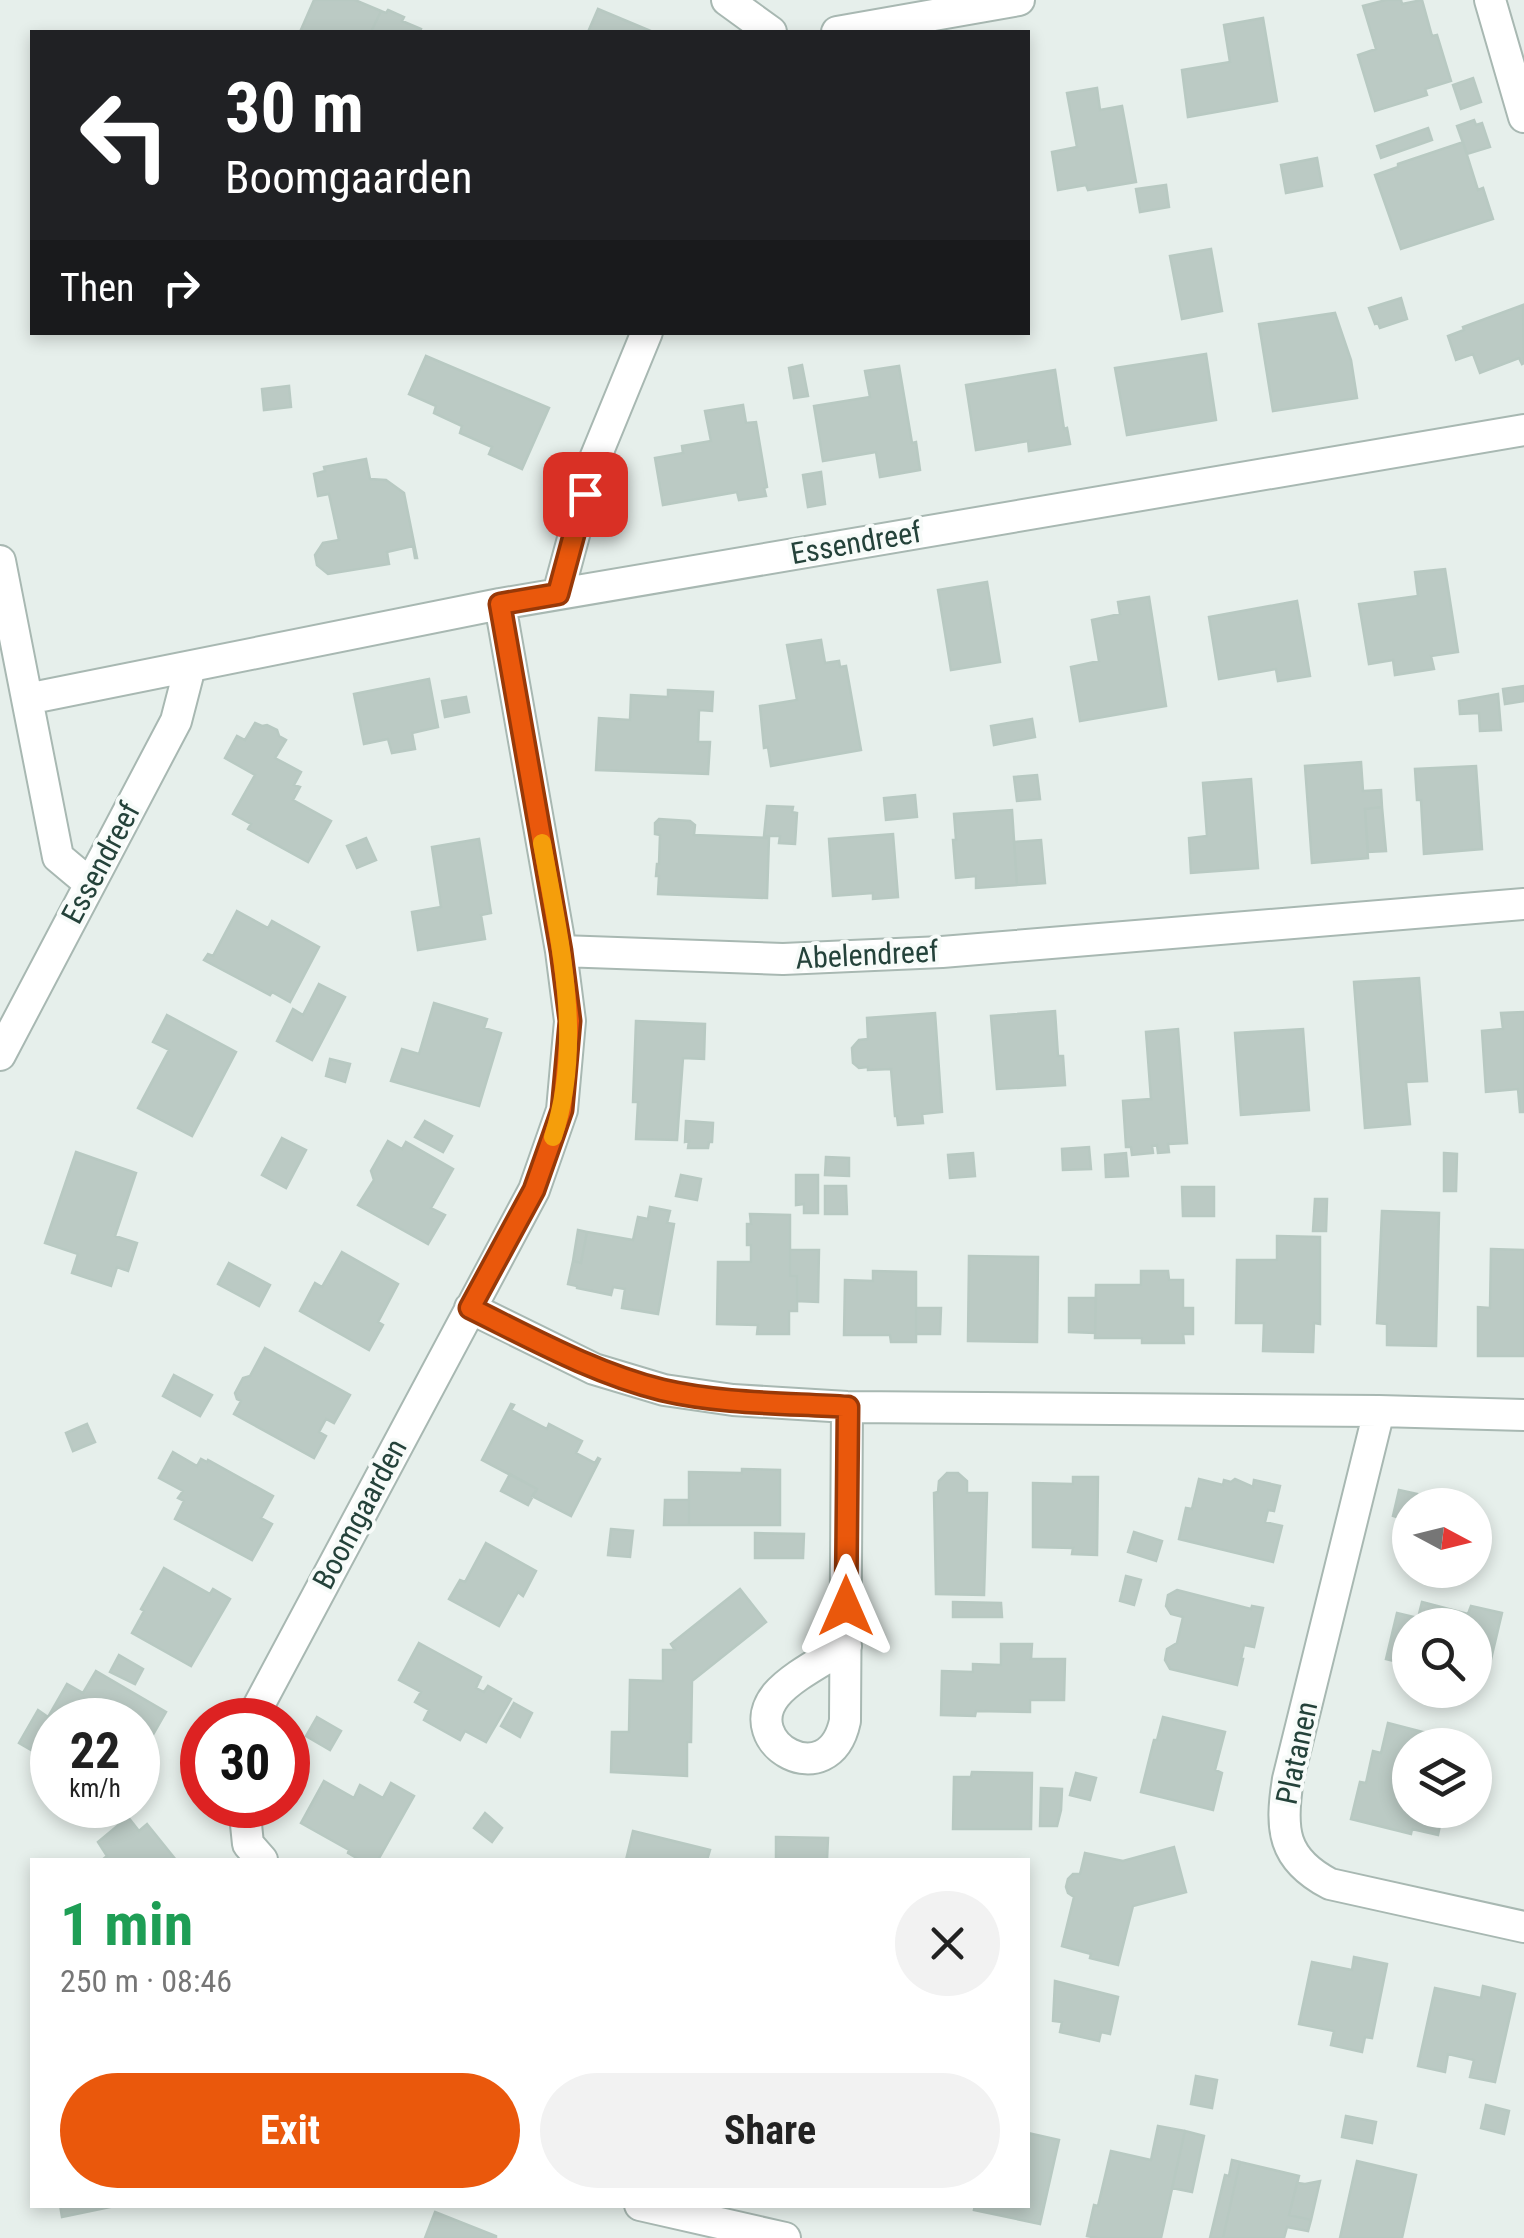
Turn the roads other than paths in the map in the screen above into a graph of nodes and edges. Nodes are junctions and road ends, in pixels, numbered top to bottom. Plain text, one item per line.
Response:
1 (727, 0) edge
2 (1018, 0) edge
3 (1490, 0) edge
4 (768, 30) edge
5 (848, 30) edge
6 (1524, 117) edge
7 (646, 335) edge
8 (1524, 430) edge
9 (0, 561) edge
10 (558, 594) junction
11 (500, 604) junction
12 (190, 667) junction
13 (26, 699) junction
14 (89, 883) junction
15 (1524, 904) edge
16 (561, 951) junction
17 (0, 1055) edge
18 (470, 1308) junction
19 (848, 1407) junction
20 (1378, 1412) junction
21 (1524, 1415) edge
22 (846, 1646) dead end
23 (262, 1698) edge
24 (246, 1828) edge
25 (260, 1858) edge
26 (1524, 1927) edge
27 (653, 2208) edge
28 (785, 2238) edge

1 - 4 street
2 - 5 street
3 - 6 street
7 - 10 street
8 - 10 street, Essendreef
9 - 13 street
10 - 11 street, Essendreef
11 - 12 street, Essendreef
11 - 16 street
12 - 13 street, Essendreef
12 - 14 street, Essendreef
13 - 14 street
14 - 17 street, Essendreef
15 - 16 street, Abelendreef
16 - 18 street, Boomgaarden
18 - 19 street
18 - 23 street, Boomgaarden
19 - 20 street
19 - 22 street
20 - 21 street
20 - 26 street, Platanen
24 - 25 street
27 - 28 street

